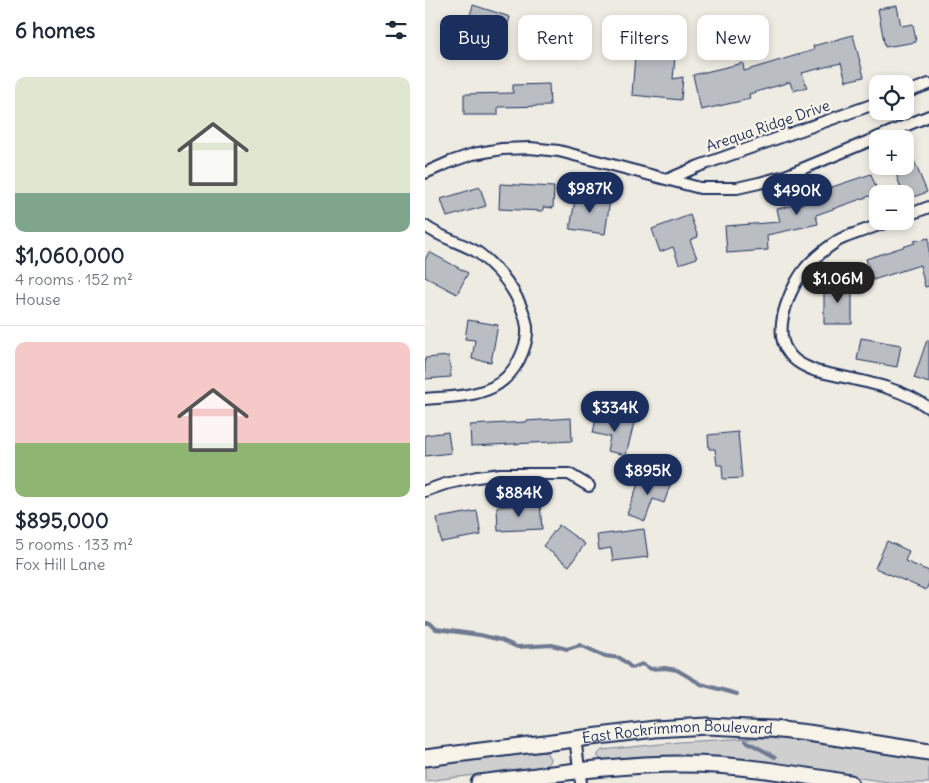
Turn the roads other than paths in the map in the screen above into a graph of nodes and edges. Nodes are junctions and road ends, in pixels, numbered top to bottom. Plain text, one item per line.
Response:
1 (929, 84) edge
2 (914, 90) edge
3 (869, 106) edge
4 (929, 116) edge
5 (425, 173) edge
6 (669, 179) junction
7 (929, 207) edge
8 (914, 213) edge
9 (425, 226) edge
10 (869, 229) edge
11 (425, 399) edge
12 (929, 408) edge
13 (589, 486) dead end
14 (425, 491) edge
15 (575, 738) junction
16 (929, 752) edge
17 (425, 758) edge
18 (580, 777) edge
19 (479, 783) edge
20 (849, 783) edge

1 - 2 street
3 - 6 street, Arequa Ridge Drive
4 - 6 street
5 - 6 street
7 - 8 street
9 - 11 street
10 - 12 street
13 - 14 street
15 - 16 main road, East Rockrimmon Boulevard
15 - 17 main road, East Rockrimmon Boulevard
15 - 18 street
18 - 19 main road, East Rockrimmon Boulevard
18 - 20 main road, East Rockrimmon Boulevard

